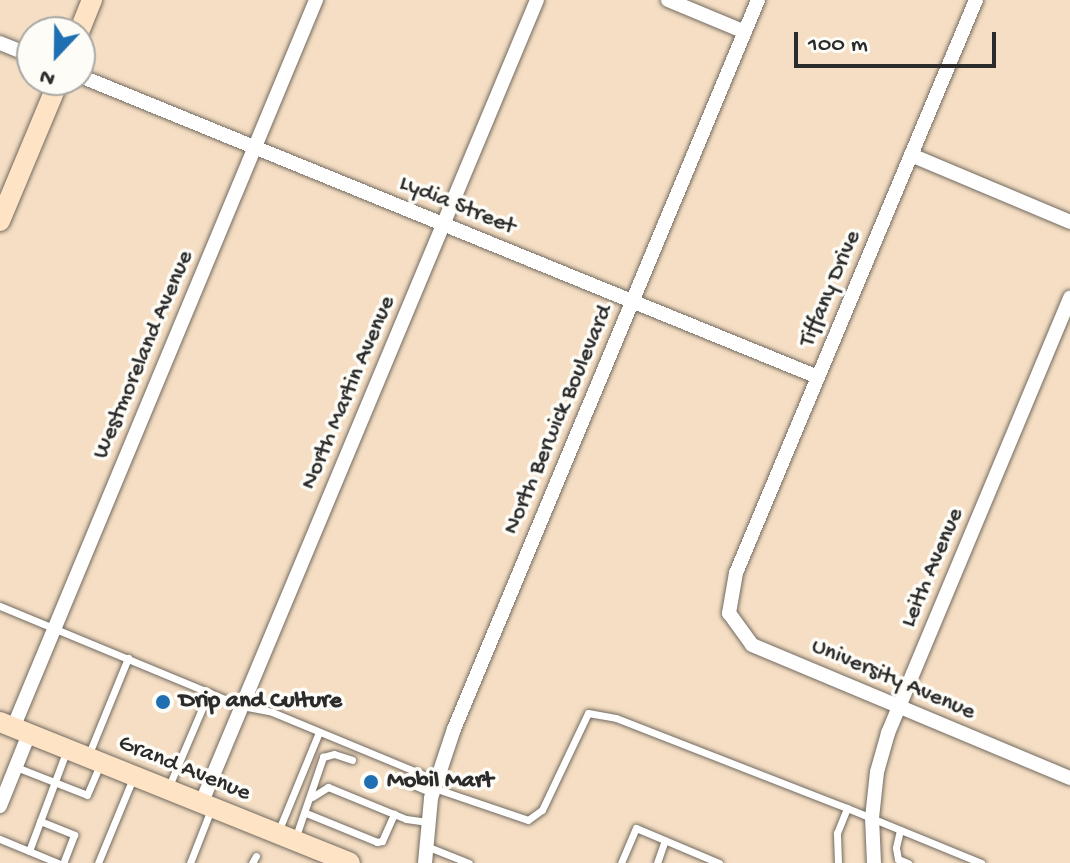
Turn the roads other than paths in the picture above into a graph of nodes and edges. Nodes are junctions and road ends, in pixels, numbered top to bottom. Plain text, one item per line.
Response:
1 (316, 0) edge
2 (537, 0) edge
3 (668, 0) edge
4 (758, 0) edge
5 (976, 0) edge
6 (745, 32) junction
7 (96, 82) edge
8 (52, 96) edge
9 (255, 147) junction
10 (911, 155) junction
11 (0, 221) edge
12 (1070, 222) edge
13 (443, 224) junction
14 (1070, 298) edge
15 (632, 302) junction
16 (818, 377) junction
17 (730, 595) joint
18 (0, 606) edge
19 (55, 628) junction
20 (128, 658) junction
21 (209, 692) junction
22 (242, 706) junction
23 (899, 707) junction
24 (14, 728) edge
25 (319, 732) junction
26 (67, 750) junction
27 (94, 760) junction
28 (352, 760) dead end
29 (16, 767) junction
30 (134, 776) junction
31 (1070, 778) edge
32 (399, 779) dead end
33 (54, 782) junction
34 (434, 787) junction
35 (168, 790) junction
36 (312, 797) junction
37 (0, 806) edge
38 (206, 806) junction
39 (847, 808) junction
40 (306, 813) junction
41 (394, 814) junction
42 (872, 818) junction
43 (40, 821) junction
44 (428, 822) junction
45 (900, 830) junction
46 (286, 838) junction
47 (0, 839) edge
48 (665, 840) junction
49 (426, 846) junction
50 (29, 851) junction
51 (702, 860) edge
52 (978, 862) edge
53 (60, 863) edge
54 (98, 863) edge
55 (190, 863) edge
56 (350, 863) edge
57 (425, 863) edge
58 (469, 863) edge
59 (621, 863) edge
60 (657, 863) edge
61 (719, 863) edge
62 (838, 863) edge
63 (874, 863) edge
64 (908, 863) edge

1 - 9 street, Westmoreland Avenue
2 - 13 street, North Martin Avenue
3 - 6 street
4 - 6 street, North Berwick Boulevard
5 - 10 street, Tiffany Drive
6 - 15 street, North Berwick Boulevard
7 - 9 street, Lydia Street
8 - 11 main road
9 - 13 street, Lydia Street
9 - 19 street, Westmoreland Avenue
10 - 12 street
10 - 16 street, Tiffany Drive
13 - 15 street, Lydia Street
13 - 22 street, North Martin Avenue
14 - 23 street, Leith Avenue
15 - 16 street, Lydia Street
15 - 34 street, North Berwick Boulevard
16 - 17 street, Tiffany Drive
17 - 23 street, University Avenue
18 - 19 lane
19 - 20 lane
19 - 24 street, Westmoreland Avenue
20 - 21 lane
20 - 27 lane
21 - 22 lane
21 - 35 lane
22 - 25 lane
22 - 38 street, North Martin Avenue
23 - 31 street, University Avenue
23 - 42 street, Leith Avenue
24 - 26 main road, Grand Avenue
24 - 29 street, Westmoreland Avenue
25 - 34 lane
25 - 46 lane
26 - 27 main road, Grand Avenue
26 - 33 lane
27 - 30 main road, Grand Avenue
27 - 33 lane
28 - 36 lane
29 - 33 lane
29 - 37 street, Westmoreland Avenue
30 - 35 main road, Grand Avenue
30 - 54 lane
32 - 34 lane
33 - 43 lane
34 - 39 lane
34 - 44 street, North Berwick Boulevard
35 - 38 main road, Grand Avenue
36 - 40 lane
36 - 41 lane
38 - 46 main road, Grand Avenue
38 - 55 lane
39 - 42 lane
39 - 62 lane
40 - 41 lane
40 - 46 lane
41 - 44 lane
42 - 45 lane
42 - 63 street, Leith Avenue
43 - 50 lane
43 - 53 lane
44 - 49 street, North Berwick Boulevard
45 - 52 lane
45 - 64 lane
46 - 56 main road, Grand Avenue
47 - 50 lane
48 - 51 lane
48 - 59 lane
48 - 60 lane
49 - 57 street, North Berwick Boulevard
49 - 58 lane
50 - 53 lane
51 - 61 lane

